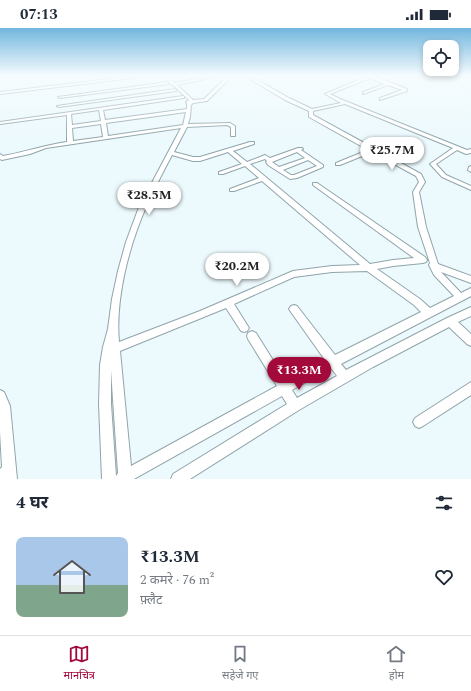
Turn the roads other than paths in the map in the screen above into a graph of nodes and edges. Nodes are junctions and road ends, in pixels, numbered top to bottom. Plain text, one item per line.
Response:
1 (60, 97) edge
2 (121, 97) edge
3 (135, 97) edge
4 (183, 97) joint
5 (187, 97) edge
6 (208, 97) edge
7 (284, 97) edge
8 (333, 97) edge
9 (387, 97) edge
10 (382, 99) dead end
11 (345, 103) junction
12 (136, 104) junction
13 (189, 105) junction
14 (59, 106) junction
15 (101, 109) junction
16 (311, 110) junction
17 (69, 114) junction
18 (58, 115) junction
19 (103, 122) junction
20 (0, 123) edge
21 (185, 126) junction
22 (70, 127) junction
23 (233, 135) dead end
24 (106, 137) junction
25 (350, 138) junction
26 (342, 141) dead end
27 (70, 143) junction
28 (252, 143) dead end
29 (458, 148) junction
30 (229, 150) junction
31 (372, 150) junction
32 (471, 151) edge
33 (170, 153) junction
34 (0, 156) edge
35 (309, 158) junction
36 (270, 160) junction
37 (245, 164) junction
38 (338, 164) dead end
39 (278, 170) junction
40 (221, 172) dead end
41 (262, 179) junction
42 (315, 184) dead end
43 (471, 188) edge
44 (232, 190) dead end
45 (423, 260) junction
46 (434, 265) junction
47 (369, 268) junction
48 (471, 280) edge
49 (471, 292) edge
50 (460, 297) junction
51 (228, 303) junction
52 (294, 309) dead end
53 (471, 311) edge
54 (428, 313) junction
55 (450, 321) junction
56 (244, 328) dead end
57 (252, 336) dead end
58 (471, 342) edge
59 (112, 348) junction
60 (333, 362) junction
61 (345, 378) junction
62 (471, 388) edge
63 (284, 389) junction
64 (0, 396) edge
65 (295, 406) junction
66 (419, 422) dead end
67 (6, 475) edge
68 (123, 478) edge
69 (109, 479) edge
70 (178, 479) edge

1 - 14 street
2 - 14 street
3 - 12 street
4 - 12 street
4 - 13 street
5 - 13 street
6 - 13 street
7 - 16 street
8 - 11 street
9 - 10 street
11 - 16 street
11 - 29 street
12 - 15 street
13 - 19 street
13 - 21 street
14 - 18 street
15 - 17 street
15 - 19 street
16 - 25 street
17 - 18 street
17 - 22 street
18 - 20 street
19 - 22 street
19 - 24 street
21 - 23 street
21 - 24 street
21 - 33 street
22 - 27 street
24 - 27 street
25 - 26 street
25 - 31 street
27 - 34 street
28 - 30 street
29 - 32 street
29 - 43 street
30 - 33 street
30 - 37 street
31 - 38 street
31 - 46 street
33 - 59 street
35 - 36 street
35 - 39 street
35 - 39 street
36 - 37 street
36 - 39 street
37 - 40 street
37 - 41 street
41 - 44 street
41 - 47 street
42 - 45 street
45 - 46 street
45 - 47 street
46 - 48 street
46 - 50 street
47 - 51 street
47 - 54 street
49 - 50 street
50 - 54 street
51 - 56 street
51 - 59 street
52 - 60 street
53 - 55 street
54 - 60 street
55 - 58 street
55 - 61 street
57 - 63 street
59 - 68 street
59 - 69 street
60 - 61 street
60 - 63 street
61 - 65 street
62 - 66 street
63 - 65 street
63 - 68 street
64 - 67 street
65 - 70 street

